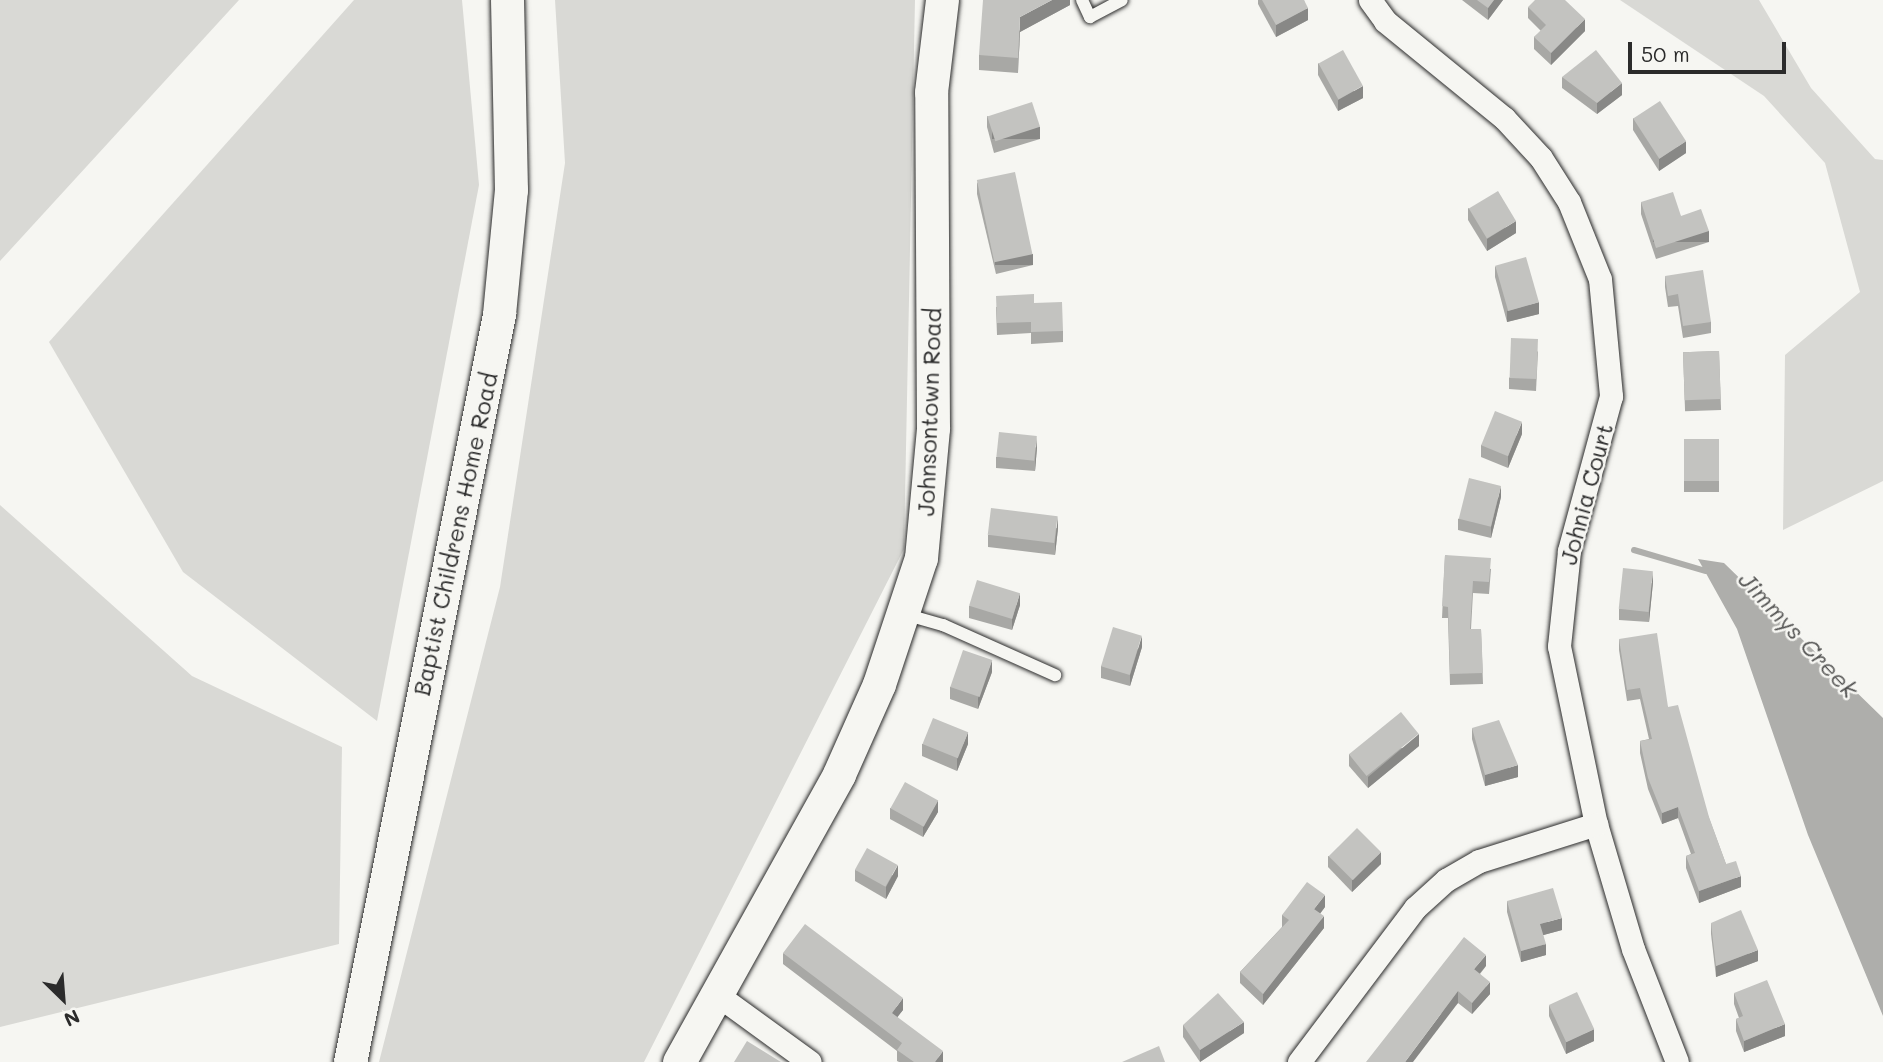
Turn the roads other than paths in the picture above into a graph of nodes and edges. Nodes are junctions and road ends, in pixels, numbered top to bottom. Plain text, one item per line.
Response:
1 (507, 0) edge
2 (942, 0) edge
3 (1082, 0) edge
4 (1122, 0) edge
5 (1370, 0) edge
6 (904, 614) junction
7 (1055, 675) dead end
8 (1596, 824) junction
9 (719, 996) junction
10 (350, 1062) edge
11 (679, 1062) edge
12 (810, 1062) edge
13 (1299, 1062) edge
14 (1677, 1062) edge

1 - 10 street, Baptist Childrens Home Road
2 - 6 street, Johnsontown Road
3 - 4 lane
5 - 8 street, Johnia Court
6 - 7 lane
6 - 9 street, Johnsontown Road
8 - 13 street
8 - 14 street, Johnia Court
9 - 11 street, Johnsontown Road
9 - 12 street

